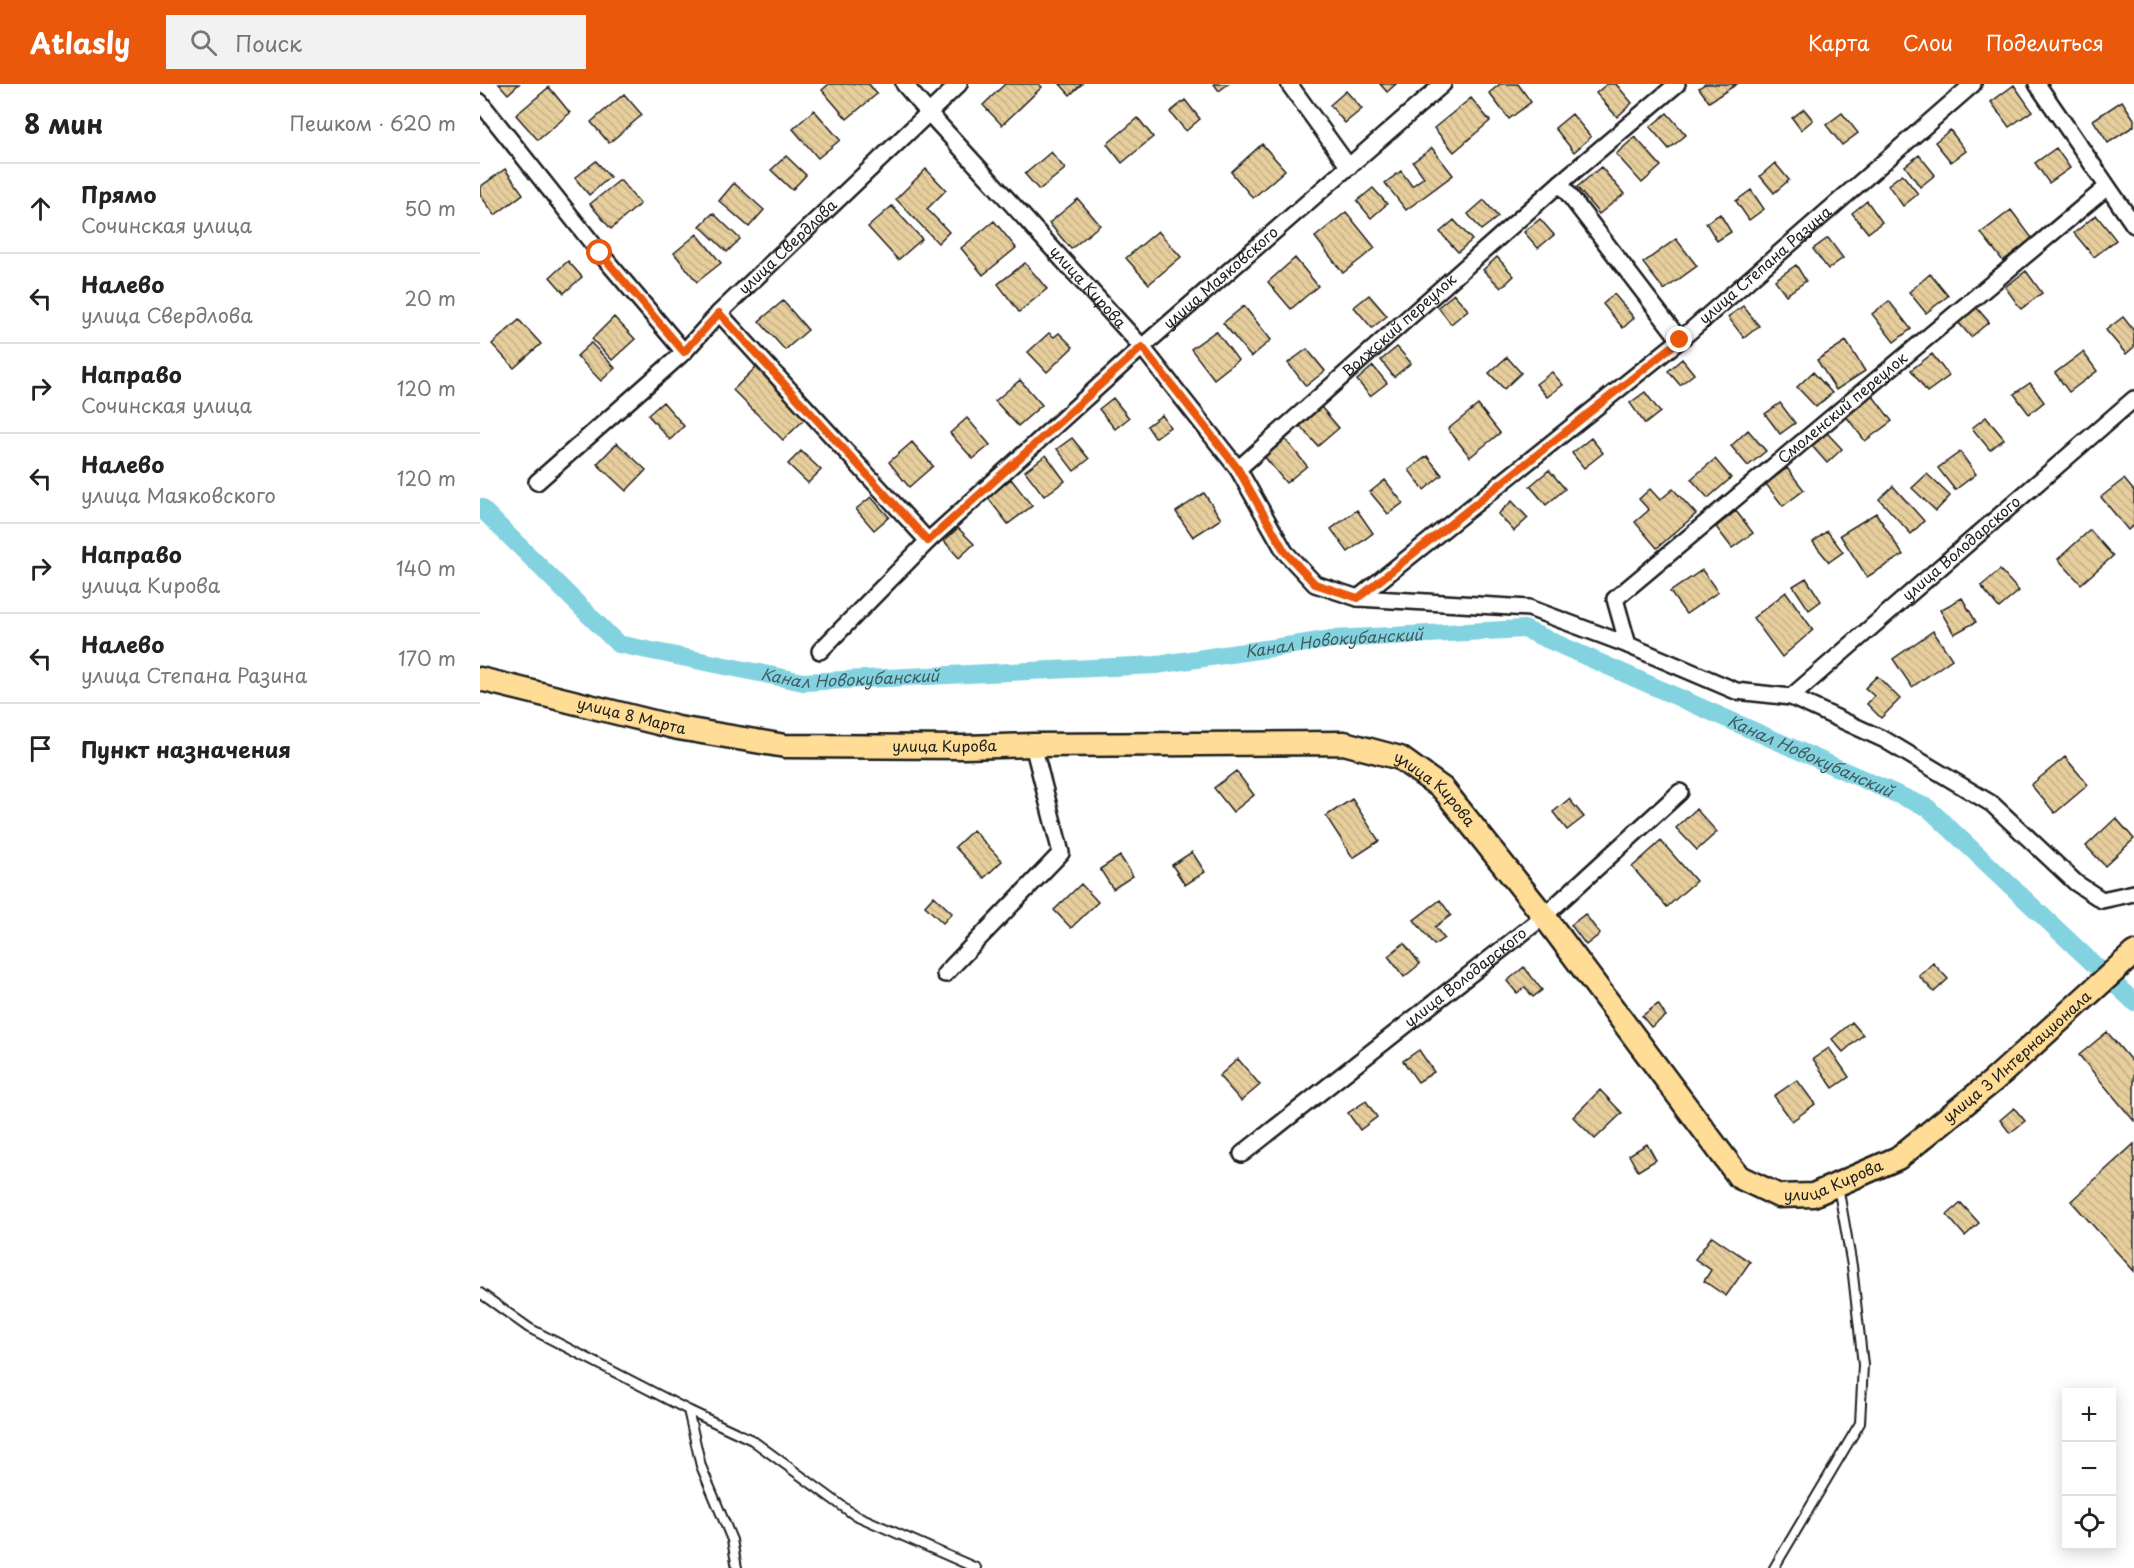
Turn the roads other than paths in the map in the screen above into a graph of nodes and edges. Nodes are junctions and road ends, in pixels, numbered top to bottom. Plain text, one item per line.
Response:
1 (904, 84) edge
2 (958, 84) edge
3 (1289, 84) edge
4 (1443, 84) edge
5 (1677, 84) edge
6 (1973, 84) edge
7 (2037, 84) edge
8 (480, 102) edge
9 (928, 112) junction
10 (1349, 167) junction
11 (1560, 183) junction
12 (2108, 187) junction
13 (2134, 225) edge
14 (719, 313) junction
15 (1680, 340) junction
16 (1142, 347) junction
17 (684, 352) junction
18 (2134, 399) edge
19 (1238, 469) junction
20 (537, 482) dead end
21 (928, 541) junction
22 (1358, 598) junction
23 (1628, 645) junction
24 (820, 651) dead end
25 (480, 679) edge
26 (1791, 697) junction
27 (1033, 745) junction
28 (785, 746) joint
29 (1680, 792) dead end
30 (2134, 893) edge
31 (1544, 916) junction
32 (2134, 953) edge
33 (945, 974) dead end
34 (1242, 1154) dead end
35 (1898, 1158) joint
36 (1838, 1185) junction
37 (480, 1293) edge
38 (688, 1410) junction
39 (737, 1568) edge
40 (976, 1568) edge
41 (1774, 1568) edge

1 - 9 street, улица Кирова
2 - 9 street, улица Свердлова
3 - 10 street
4 - 10 street, улица Маяковского
5 - 11 street, Волжский переулок
6 - 15 street, улица Степана Разина
7 - 12 street
8 - 17 street
9 - 14 street, улица Свердлова
9 - 16 street, улица Кирова
10 - 16 street, улица Маяковского
11 - 15 street
11 - 19 street, Волжский переулок
12 - 13 street
12 - 23 street, Смоленский переулок
14 - 17 street, улица Свердлова
14 - 21 street
15 - 22 street, улица Степана Разина
16 - 19 street, улица Кирова
16 - 21 street, улица Маяковского
17 - 20 street, улица Свердлова
18 - 26 street, улица Володарского
19 - 22 street, улица Кирова
21 - 24 street, улица Маяковского
22 - 23 street, улица Кирова
23 - 26 street, улица Кирова
25 - 28 main road, улица 8 Марта
26 - 30 street, улица Кирова
27 - 28 main road, улица Кирова
27 - 31 main road, улица Кирова
27 - 33 street
29 - 31 street, улица Володарского
31 - 34 street, улица Володарского
31 - 36 main road, улица Кирова
32 - 35 main road, улица 3 Интернационала
35 - 36 main road, улица Кирова
36 - 41 lane
37 - 38 lane
38 - 39 lane
38 - 40 lane

